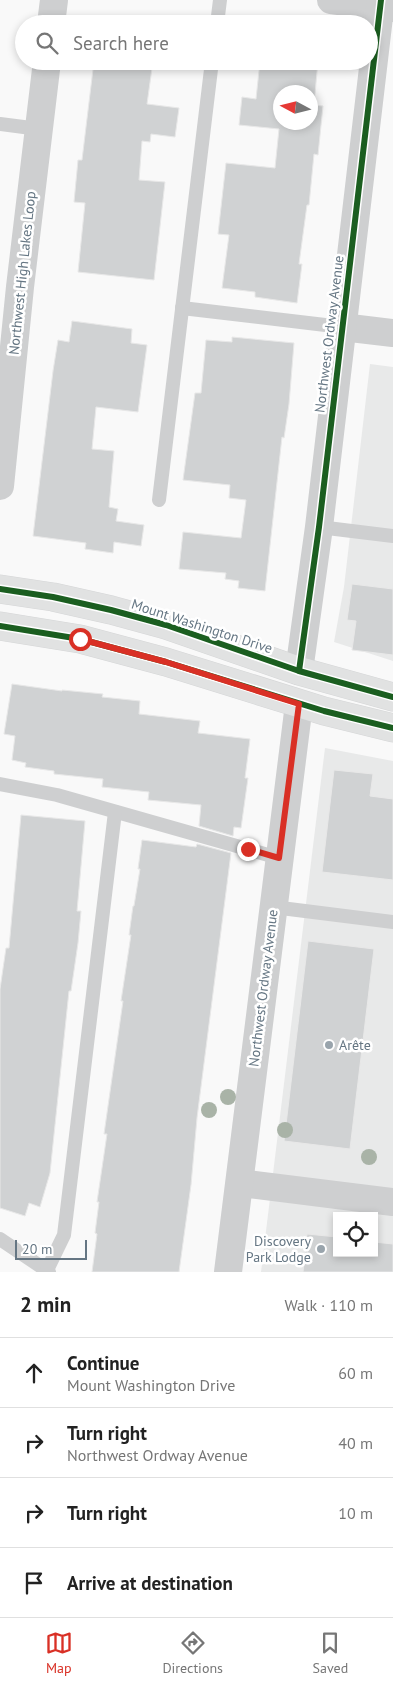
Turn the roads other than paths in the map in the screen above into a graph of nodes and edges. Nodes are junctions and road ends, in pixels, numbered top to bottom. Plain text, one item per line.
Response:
1 (54, 0) edge
2 (220, 0) edge
3 (331, 0) edge
4 (385, 5) edge
5 (52, 15) edge
6 (218, 15) edge
7 (378, 57) edge
8 (46, 70) edge
9 (211, 70) edge
10 (376, 70) edge
11 (0, 124) edge
12 (39, 129) junction
13 (10, 286) edge
14 (182, 308) junction
15 (342, 327) junction
16 (393, 333) edge
17 (2, 448) edge
18 (0, 486) edge
19 (159, 500) dead end
20 (319, 527) junction
21 (393, 536) edge
22 (0, 589) edge
23 (0, 626) edge
24 (299, 672) junction
25 (393, 697) edge
26 (299, 704) junction
27 (393, 728) edge
28 (0, 784) edge
29 (115, 812) junction
30 (279, 858) junction
31 (273, 907) junction
32 (393, 922) edge
33 (240, 1183) junction
34 (393, 1202) edge
35 (0, 1239) edge
36 (48, 1271) edge
37 (228, 1272) edge

1 - 5 street
2 - 6 lane
3 - 4 street
4 - 7 street, Northwest Ordway Avenue
8 - 12 street, Northwest High Lakes Loop
9 - 14 lane
10 - 15 street, Northwest Ordway Avenue
11 - 12 lane
12 - 13 street, Northwest High Lakes Loop
13 - 17 street, Northwest High Lakes Loop
14 - 15 lane
14 - 19 lane
15 - 16 street
15 - 20 street, Northwest Ordway Avenue
17 - 18 street, Northwest High Lakes Loop
20 - 21 lane
20 - 24 street, Northwest Ordway Avenue
22 - 24 main road, Mount Washington Drive
23 - 26 main road
24 - 25 main road, Mount Washington Drive
26 - 27 main road
26 - 30 street, Northwest Ordway Avenue
28 - 29 lane
29 - 30 lane
29 - 36 lane
30 - 31 street, Northwest Ordway Avenue
31 - 32 lane
31 - 33 street, Northwest Ordway Avenue
33 - 34 street
33 - 37 street, Northwest Ordway Avenue
35 - 36 lane

